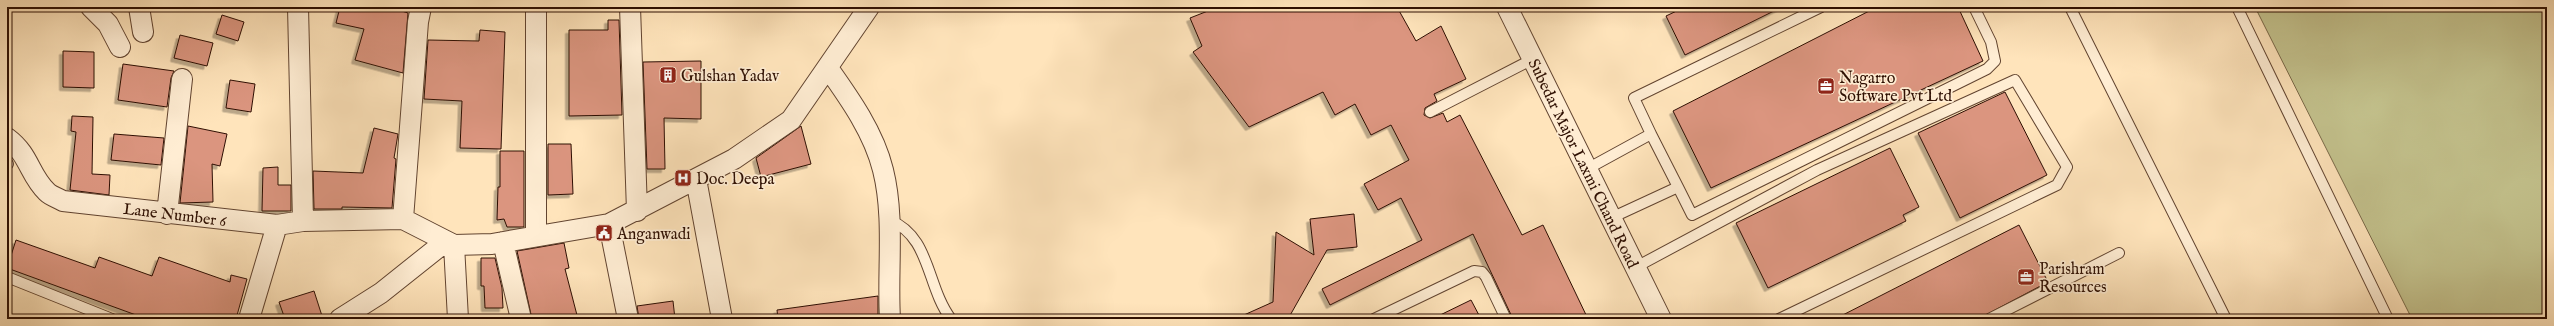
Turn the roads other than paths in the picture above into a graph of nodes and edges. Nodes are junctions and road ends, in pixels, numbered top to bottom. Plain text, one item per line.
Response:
1 (91, 7) edge
2 (139, 7) edge
3 (298, 7) edge
4 (422, 7) edge
5 (536, 7) edge
6 (630, 7) edge
7 (869, 7) edge
8 (1507, 7) edge
9 (1822, 7) edge
10 (1974, 7) edge
11 (2070, 7) edge
12 (2237, 7) edge
13 (143, 32) dead end
14 (120, 47) dead end
15 (1533, 59) junction
16 (828, 68) junction
17 (182, 80) dead end
18 (1430, 112) dead end
19 (1651, 134) junction
20 (7, 138) edge
21 (1587, 169) junction
22 (696, 179) junction
23 (1678, 187) junction
24 (637, 211) junction
25 (167, 214) junction
26 (1611, 218) junction
27 (403, 219) junction
28 (889, 220) junction
29 (303, 221) junction
30 (609, 224) junction
31 (276, 225) junction
32 (536, 236) junction
33 (503, 242) junction
34 (449, 243) junction
35 (2119, 253) dead end
36 (1636, 267) junction
37 (7, 277) edge
38 (1660, 318) edge
39 (112, 319) edge
40 (249, 319) edge
41 (340, 319) edge
42 (458, 319) edge
43 (521, 319) edge
44 (628, 319) edge
45 (722, 319) edge
46 (890, 319) edge
47 (951, 319) edge
48 (1374, 319) edge
49 (1506, 319) edge
50 (1779, 319) edge
51 (1989, 319) edge
52 (2226, 319) edge
53 (2388, 319) edge

1 - 14 street
2 - 13 street
3 - 29 street
4 - 27 street
5 - 32 street
6 - 24 street
7 - 16 street
8 - 15 street, Subedar Major Laxmi Chand Road
9 - 19 lane
10 - 23 lane
11 - 52 lane
12 - 53 lane
15 - 18 lane
15 - 21 street, Subedar Major Laxmi Chand Road
16 - 22 street
16 - 28 street
17 - 25 street
19 - 21 lane
19 - 23 lane
20 - 25 street, Lane Number 6
21 - 26 street, Subedar Major Laxmi Chand Road
22 - 24 street
22 - 45 street
23 - 26 lane
24 - 30 street
25 - 31 street, Lane Number 6
26 - 36 street, Subedar Major Laxmi Chand Road
27 - 29 street, Lane Number 6
27 - 34 street
28 - 46 street
28 - 47 lane
29 - 31 street, Lane Number 6
30 - 32 street
30 - 44 street
31 - 40 street
32 - 33 street
33 - 34 street
33 - 43 street
34 - 41 street
34 - 42 street
35 - 51 lane
36 - 38 street, Subedar Major Laxmi Chand Road
36 - 50 lane
37 - 39 lane
48 - 49 lane

